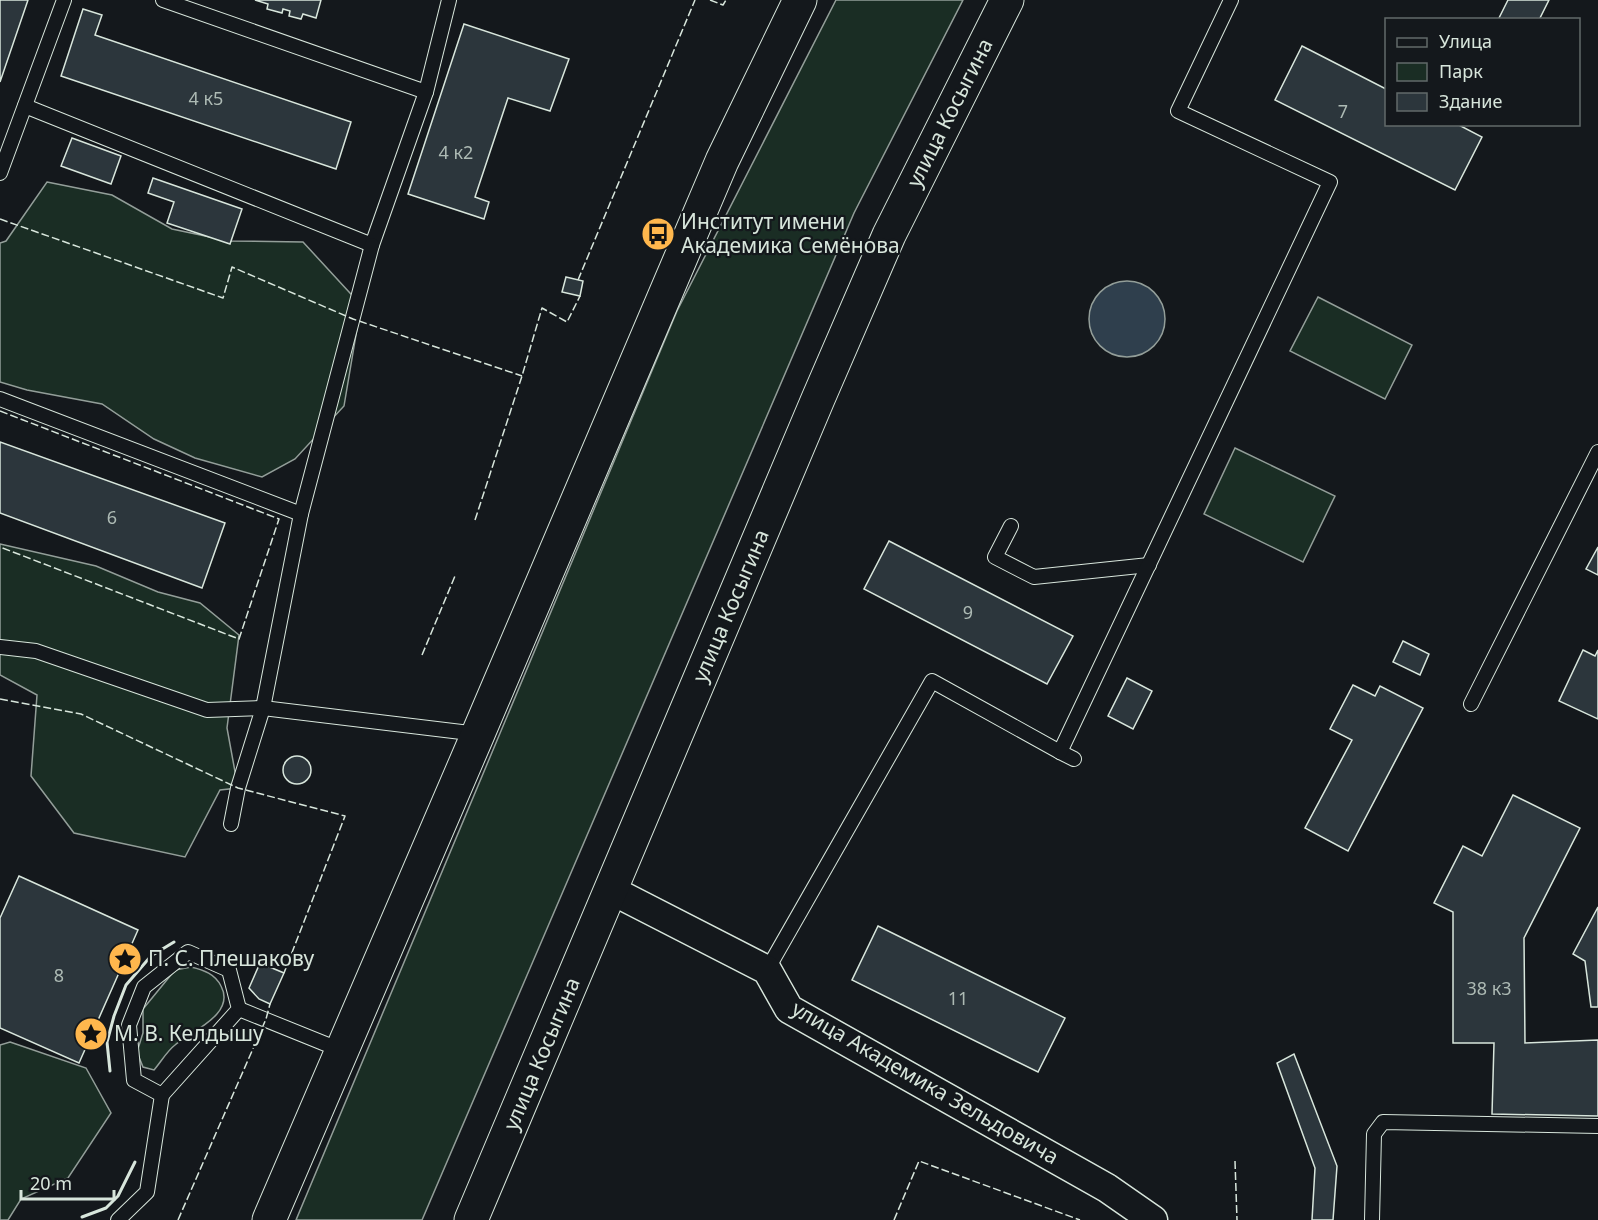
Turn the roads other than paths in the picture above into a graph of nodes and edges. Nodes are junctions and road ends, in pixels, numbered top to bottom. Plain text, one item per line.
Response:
1 (64, 0) edge
2 (163, 0) edge
3 (449, 0) edge
4 (800, 0) edge
5 (1007, 0) edge
6 (1231, 0) edge
7 (426, 92) junction
8 (25, 106) junction
9 (0, 173) edge
10 (372, 245) junction
11 (0, 399) edge
12 (1598, 452) edge
13 (301, 514) junction
14 (1011, 526) dead end
15 (1149, 565) junction
16 (0, 647) edge
17 (1470, 704) dead end
18 (262, 708) junction
19 (478, 734) junction
20 (1060, 752) junction
21 (1074, 759) dead end
22 (231, 824) dead end
23 (611, 890) junction
24 (767, 970) junction
25 (239, 1009) junction
26 (343, 1051) junction
27 (162, 1095) junction
28 (1598, 1126) edge
29 (118, 1220) edge
30 (269, 1220) edge
31 (471, 1220) edge
32 (1153, 1220) edge
33 (1372, 1220) edge

1 - 8 lane
2 - 7 lane
3 - 7 lane
4 - 19 main road
5 - 23 main road, улица Косыгина
6 - 15 lane
7 - 10 lane
8 - 9 lane
8 - 10 lane
10 - 13 lane
11 - 13 lane
12 - 17 lane
13 - 18 lane
14 - 15 lane
15 - 20 lane
16 - 18 lane
18 - 19 lane
18 - 22 lane
19 - 26 main road
20 - 21 lane
20 - 24 lane
23 - 24 street
23 - 31 main road, улица Косыгина
24 - 32 street, улица Академика Зельдовича
25 - 26 lane
25 - 27 lane
25 - 27 lane
26 - 30 main road
27 - 29 lane
28 - 33 lane

